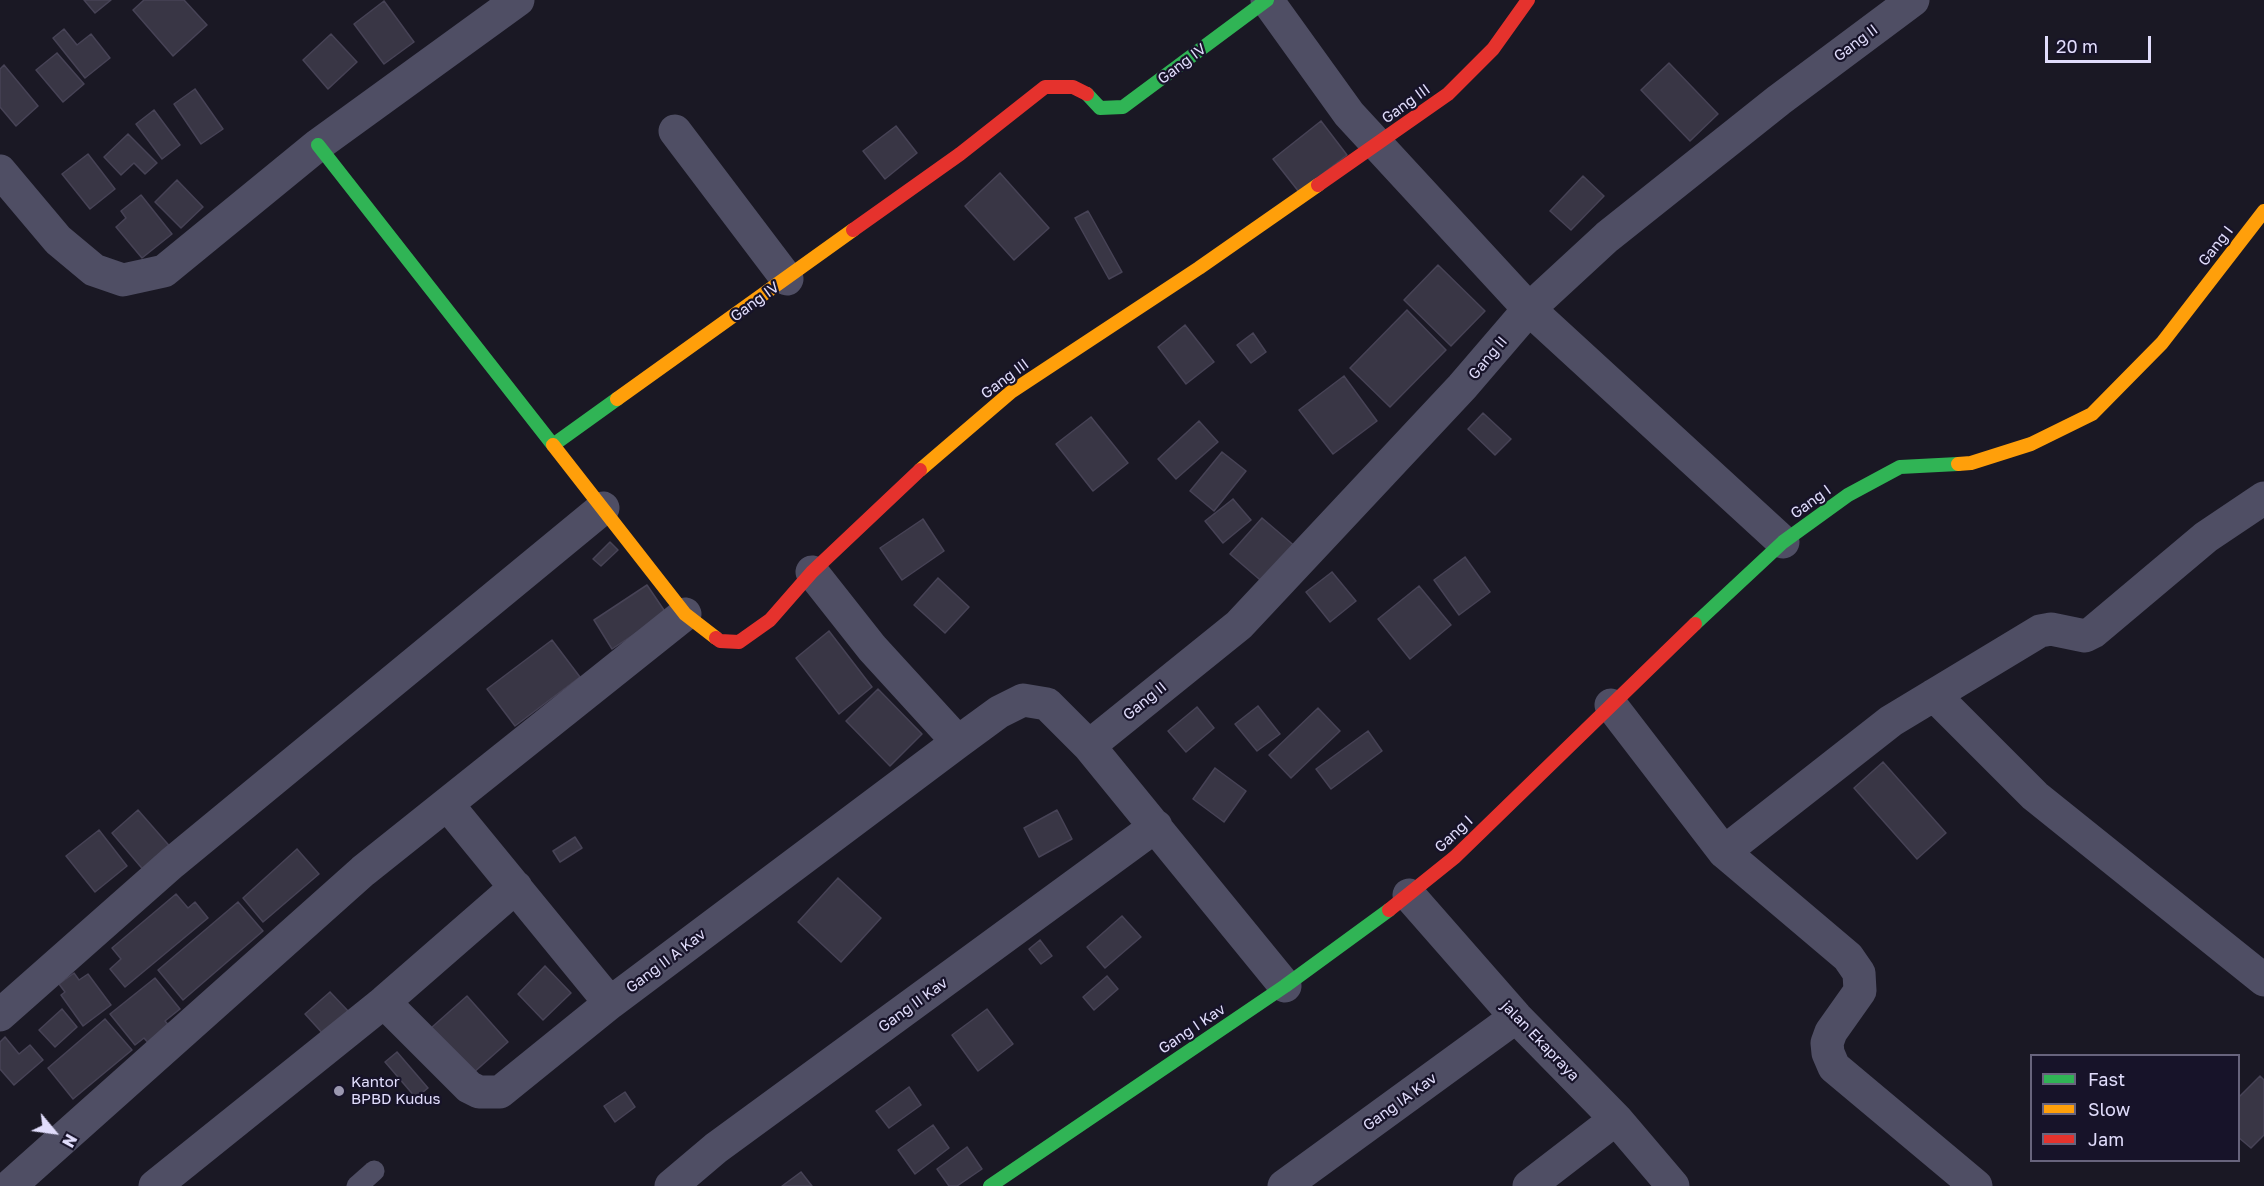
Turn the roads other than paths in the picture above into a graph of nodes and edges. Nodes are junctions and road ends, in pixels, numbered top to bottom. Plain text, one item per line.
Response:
1 (518, 0) edge
2 (1528, 0) edge
3 (1913, 0) edge
4 (1277, 4) edge
5 (675, 131) dead end
6 (318, 145) junction
7 (1378, 145) junction
8 (0, 171) edge
9 (2264, 211) edge
10 (787, 279) junction
11 (1529, 309) junction
12 (554, 445) junction
13 (2264, 498) edge
14 (603, 508) junction
15 (1784, 542) junction
16 (812, 572) junction
17 (685, 614) junction
18 (1934, 695) junction
19 (1611, 705) junction
20 (958, 742) junction
21 (1089, 746) junction
22 (447, 804) junction
23 (1156, 826) junction
24 (1724, 852) junction
25 (516, 887) junction
26 (1409, 895) junction
27 (2264, 980) edge
28 (1285, 986) junction
29 (384, 1002) junction
30 (610, 1003) junction
31 (0, 1015) edge
32 (1515, 1017) junction
33 (1616, 1119) junction
34 (374, 1171) dead end
35 (10, 1186) edge
36 (156, 1186) edge
37 (357, 1186) edge
38 (671, 1186) edge
39 (990, 1186) edge
40 (1284, 1186) edge
41 (1529, 1186) edge
42 (1673, 1186) edge
43 (1976, 1186) edge

1 - 6 street
2 - 7 street, Gang III
3 - 11 street, Gang II
4 - 7 street
4 - 10 street, Gang IV
5 - 10 street
6 - 8 street
6 - 12 street
7 - 11 street
7 - 16 street, Gang III
9 - 15 street, Gang I
10 - 12 street, Gang IV
11 - 15 street
11 - 21 street, Gang II
12 - 14 street, Gang III
13 - 18 street
14 - 17 street, Gang III
14 - 31 street
15 - 19 street, Gang I
16 - 17 street, Gang III
16 - 20 street
17 - 22 street
18 - 24 street
18 - 27 street
19 - 24 street
19 - 26 street, Gang I
20 - 21 street, Gang II A Kav
20 - 30 street, Gang II A Kav
21 - 23 street, Gang II A Kav
22 - 25 street
22 - 35 street
23 - 28 street, Gang II A Kav
23 - 38 street, Gang II Kav
24 - 43 street
25 - 29 street
25 - 30 street
26 - 28 street, Gang I Kav
26 - 32 street, jalan Ekapraya
28 - 39 street, Gang I Kav
29 - 30 street, Gang II A Kav
29 - 36 street
32 - 33 street, jalan Ekapraya
32 - 40 street, Gang IA Kav
33 - 41 street
33 - 42 street, jalan Ekapraya
34 - 37 lane

